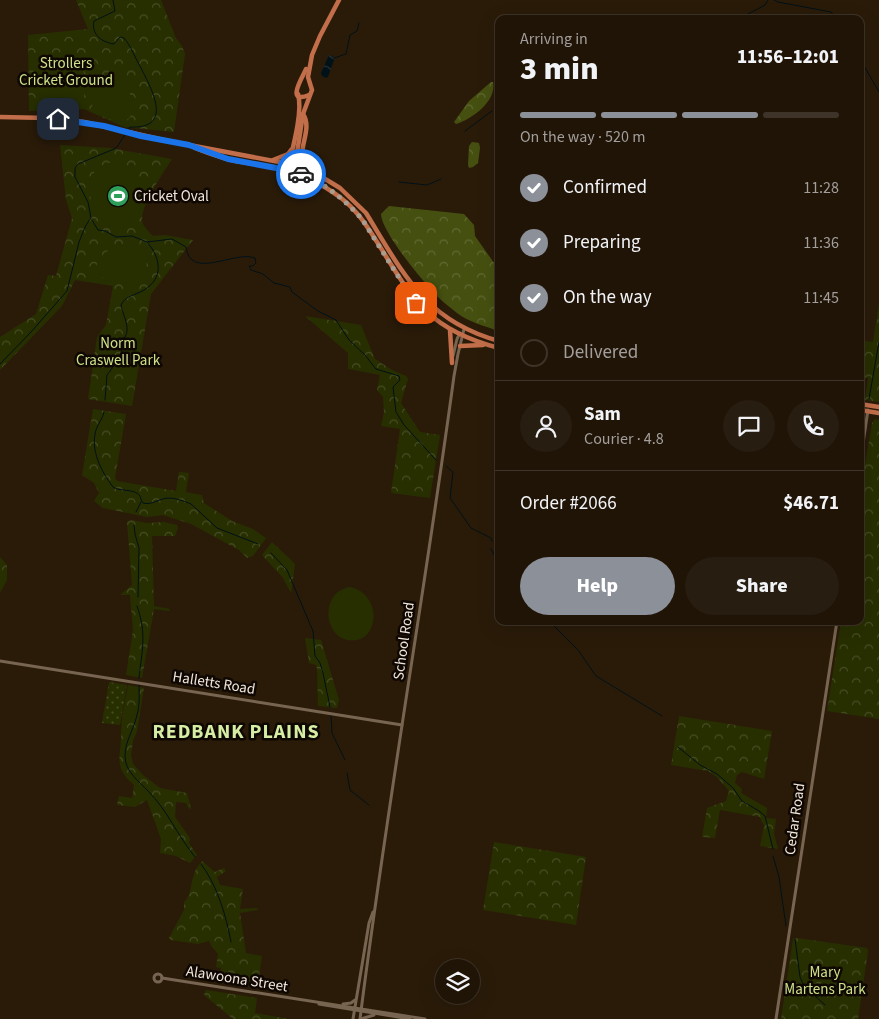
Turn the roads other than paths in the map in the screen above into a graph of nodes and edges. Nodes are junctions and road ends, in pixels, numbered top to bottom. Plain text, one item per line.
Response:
1 (339, 0) edge
2 (312, 55) junction
3 (301, 81) junction
4 (309, 82) junction
5 (298, 94) junction
6 (309, 95) junction
7 (304, 114) junction
8 (0, 116) edge
9 (189, 145) junction
10 (293, 148) junction
11 (273, 160) junction
12 (289, 163) junction
13 (295, 164) junction
14 (306, 168) junction
15 (288, 170) junction
16 (293, 172) junction
17 (449, 329) junction
18 (464, 329) junction
19 (461, 335) junction
20 (495, 340) edge
21 (487, 345) junction
22 (460, 346) junction
23 (495, 347) edge
24 (452, 363) junction
25 (454, 376) junction
26 (864, 405) edge
27 (869, 406) junction
28 (879, 407) edge
29 (864, 412) edge
30 (868, 412) junction
31 (879, 413) edge
32 (864, 425) edge
33 (865, 428) junction
34 (864, 435) edge
35 (836, 625) edge
36 (0, 661) edge
37 (402, 725) junction
38 (374, 910) junction
39 (162, 978) dead end
40 (357, 997) junction
41 (308, 1001) junction
42 (337, 1004) junction
43 (355, 1009) junction
44 (361, 1010) junction
45 (377, 1014) junction
46 (354, 1019) edge
47 (360, 1019) edge
48 (410, 1019) edge
49 (425, 1019) edge
50 (776, 1019) edge

1 - 2 main road
2 - 3 main road
2 - 4 main road
3 - 4 main road
3 - 5 main road
4 - 6 main road
5 - 6 main road
5 - 10 main road
6 - 7 main road
7 - 13 main road
7 - 14 main road
8 - 9 main road
9 - 11 main road
9 - 15 main road
10 - 11 main road
10 - 12 main road
11 - 12 main road
12 - 13 main road
12 - 15 main road
13 - 14 main road
13 - 16 main road
14 - 18 main road
15 - 16 main road
16 - 17 main road
17 - 19 main road
17 - 24 main road
18 - 19 street, School Road
18 - 20 main road
19 - 21 main road
19 - 22 street, School Road
19 - 24 street, School Road
21 - 22 main road
21 - 23 main road
22 - 25 street, School Road
24 - 25 street, School Road
25 - 37 street, School Road
26 - 27 main road
27 - 28 main road
27 - 30 street
29 - 30 main road
30 - 31 main road
30 - 33 street
32 - 33 street
33 - 34 street
35 - 50 street, Cedar Road
36 - 37 street, Halletts Road
37 - 38 street, School Road
38 - 40 street, School Road
38 - 44 street, School Road
39 - 41 street, Alawoona Street
40 - 42 street
40 - 43 street, School Road
41 - 42 street, Alawoona Street
41 - 43 street, Alawoona Street
42 - 43 street, Alawoona Street
43 - 44 street, Alawoona Street
43 - 46 street, School Road
44 - 45 street, Alawoona Street
44 - 47 street, School Road
44 - 49 street, Alawoona Street
45 - 47 street
45 - 48 street, Alawoona Street

